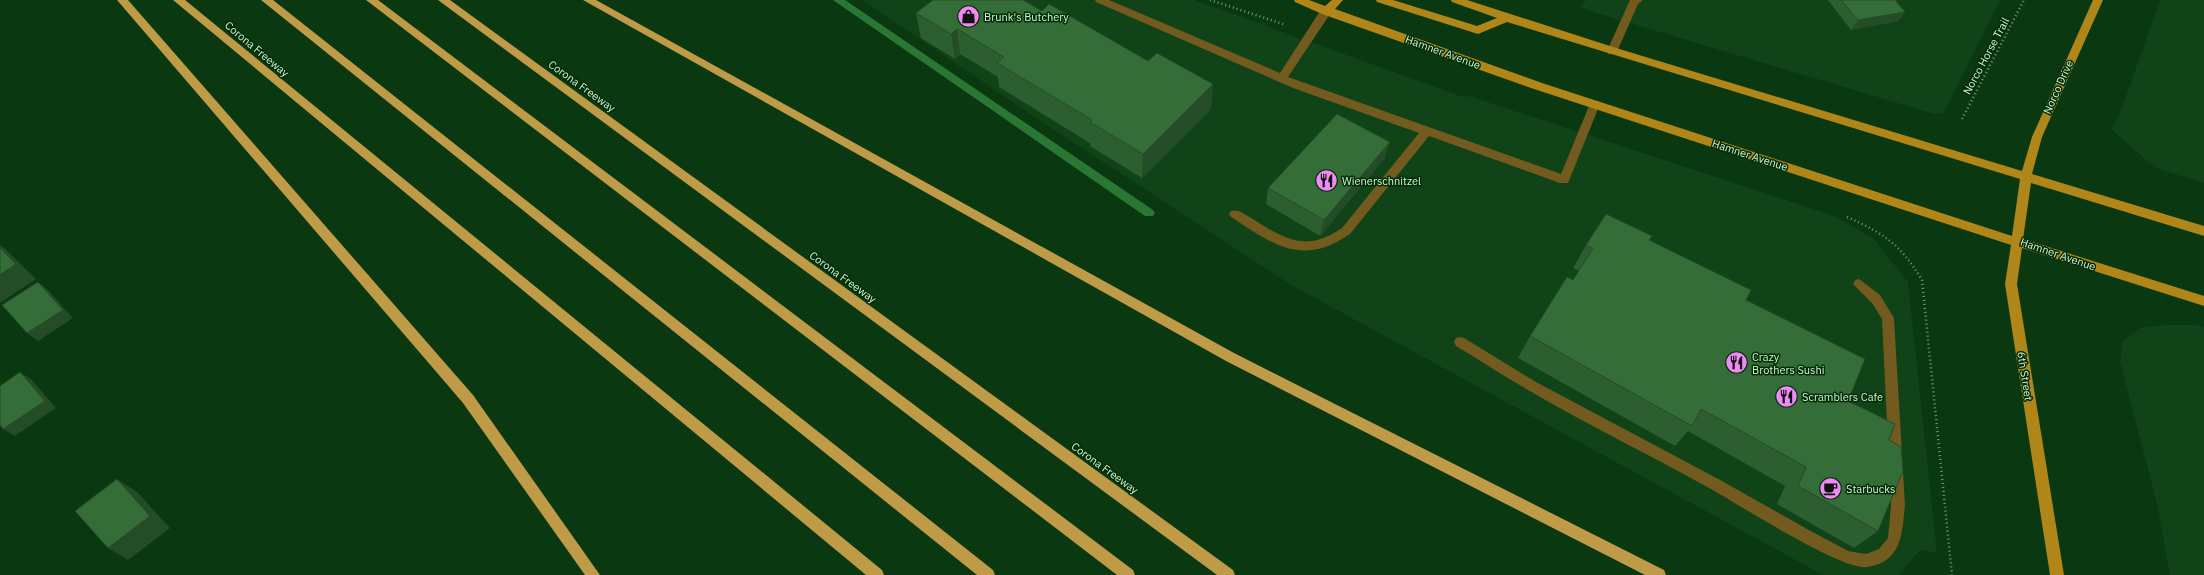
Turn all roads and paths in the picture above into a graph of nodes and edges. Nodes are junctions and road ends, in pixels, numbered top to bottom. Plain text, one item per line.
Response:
1 (122, 0) edge
2 (178, 0) edge
3 (266, 0) edge
4 (371, 0) edge
5 (443, 0) edge
6 (588, 0) edge
7 (1100, 0) edge
8 (1210, 0) edge
9 (1299, 0) edge
10 (1338, 0) edge
11 (1381, 0) edge
12 (1456, 0) edge
13 (1638, 0) edge
14 (2024, 0) edge
15 (2098, 0) edge
16 (1326, 11) junction
17 (1507, 18) junction
18 (1312, 34) junction
19 (1612, 51) junction
20 (1282, 78) junction
21 (1595, 104) junction
22 (1962, 118) dead end
23 (1426, 131) junction
24 (2026, 177) junction
25 (1235, 214) dead end
26 (1846, 216) dead end
27 (2204, 231) edge
28 (2016, 240) junction
29 (1859, 284) dead end
30 (2204, 301) edge
31 (1460, 342) dead end
32 (593, 575) edge
33 (877, 575) edge
34 (988, 575) edge
35 (1128, 575) edge
36 (1228, 575) edge
37 (1659, 575) edge
38 (1952, 575) edge
39 (2056, 575) edge

1 - 32 highway
2 - 33 highway, Corona Freeway
3 - 34 highway
4 - 35 highway
5 - 36 highway, Corona Freeway
6 - 37 highway
7 - 20 lane
8 - 18 path
9 - 16 main road, Hamner Avenue
10 - 16 main road
11 - 17 main road
12 - 17 main road
13 - 19 lane
14 - 22 path, Norco Horse Trail
15 - 24 main road, Norco Drive
16 - 18 lane
16 - 21 main road, Hamner Avenue
17 - 19 main road
18 - 20 lane
19 - 24 main road
20 - 23 lane
21 - 23 lane
21 - 28 main road, Hamner Avenue
23 - 25 lane
24 - 27 main road
24 - 28 main road, 6th Street
26 - 38 path
28 - 30 main road, Hamner Avenue
28 - 39 main road, 6th Street
29 - 31 lane

